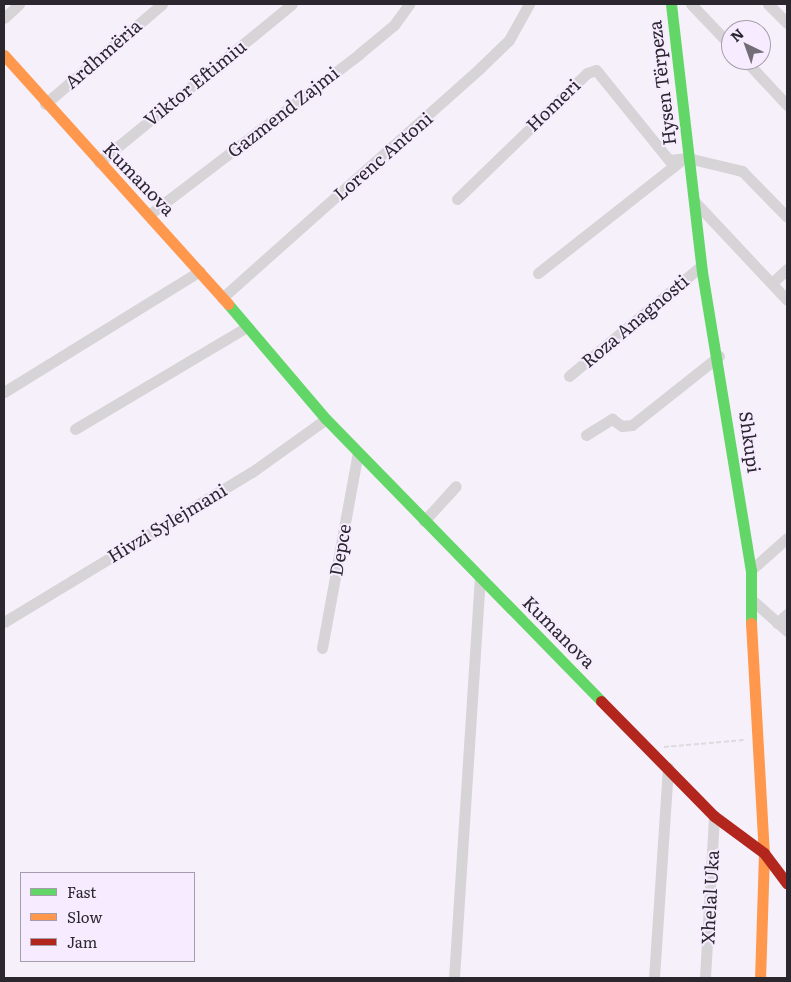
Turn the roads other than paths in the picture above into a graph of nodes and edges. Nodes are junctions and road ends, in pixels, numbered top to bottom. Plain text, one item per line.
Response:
1 (19, 4) edge
2 (162, 4) edge
3 (292, 4) edge
4 (409, 4) edge
5 (530, 4) edge
6 (670, 4) edge
7 (691, 4) edge
8 (768, 4) edge
9 (4, 18) edge
10 (787, 23) edge
11 (721, 36) edge
12 (4, 55) edge
13 (754, 70) edge
14 (45, 104) junction
15 (787, 105) edge
16 (683, 160) junction
17 (99, 162) junction
18 (457, 198) dead end
19 (695, 202) junction
20 (150, 214) junction
21 (787, 217) edge
22 (701, 266) junction
23 (787, 269) edge
24 (200, 272) junction
25 (538, 273) dead end
26 (773, 282) junction
27 (222, 298) junction
28 (787, 300) edge
29 (248, 328) junction
30 (719, 356) junction
31 (570, 376) dead end
32 (4, 392) edge
33 (326, 419) junction
34 (75, 430) dead end
35 (586, 435) dead end
36 (358, 452) junction
37 (456, 486) dead end
38 (424, 521) junction
39 (787, 538) edge
40 (751, 570) junction
41 (480, 577) junction
42 (752, 600) junction
43 (4, 608) edge
44 (787, 614) edge
45 (8, 620) edge
46 (777, 623) junction
47 (787, 631) edge
48 (322, 648) dead end
49 (668, 767) junction
50 (714, 816) junction
51 (764, 853) junction
52 (787, 882) edge
53 (454, 978) edge
54 (654, 978) edge
55 (705, 978) edge
56 (760, 978) edge

1 - 9 street
2 - 14 street, Ardhmëria
3 - 17 street, Viktor Eftimiu
4 - 20 street, Gazmend Zajmi
5 - 27 street, Lorenc Antoni
6 - 16 main road, Hysen Tërpeza
7 - 11 street
8 - 10 street
12 - 14 main road, Kumanova
13 - 15 street
14 - 17 main road, Kumanova
16 - 18 street, Homeri
16 - 19 main road, Shkupi
16 - 21 street
16 - 25 street
17 - 20 main road, Kumanova
19 - 22 main road, Shkupi
19 - 26 street
20 - 24 main road, Kumanova
22 - 30 main road, Shkupi
22 - 31 street, Roza Anagnosti
23 - 26 street
24 - 27 main road, Kumanova
24 - 32 street
26 - 28 street
27 - 29 main road, Kumanova
29 - 33 main road, Kumanova
29 - 34 street
30 - 35 street
30 - 40 main road, Shkupi
33 - 36 main road, Kumanova
33 - 45 street, Hivzi Sylejmani
36 - 38 main road, Kumanova
36 - 48 street, Depce
37 - 38 street
38 - 41 main road, Kumanova
39 - 40 street
40 - 42 main road, Shkupi
41 - 49 main road, Kumanova
41 - 53 street
42 - 46 street
42 - 51 main road, Shkupi
43 - 45 street
44 - 46 street
46 - 47 street
49 - 50 main road, Kumanova
49 - 54 street
50 - 51 main road, Kumanova
50 - 55 street, Xhelal Uka
51 - 52 main road, Kumanova
51 - 56 main road, Shkupi

